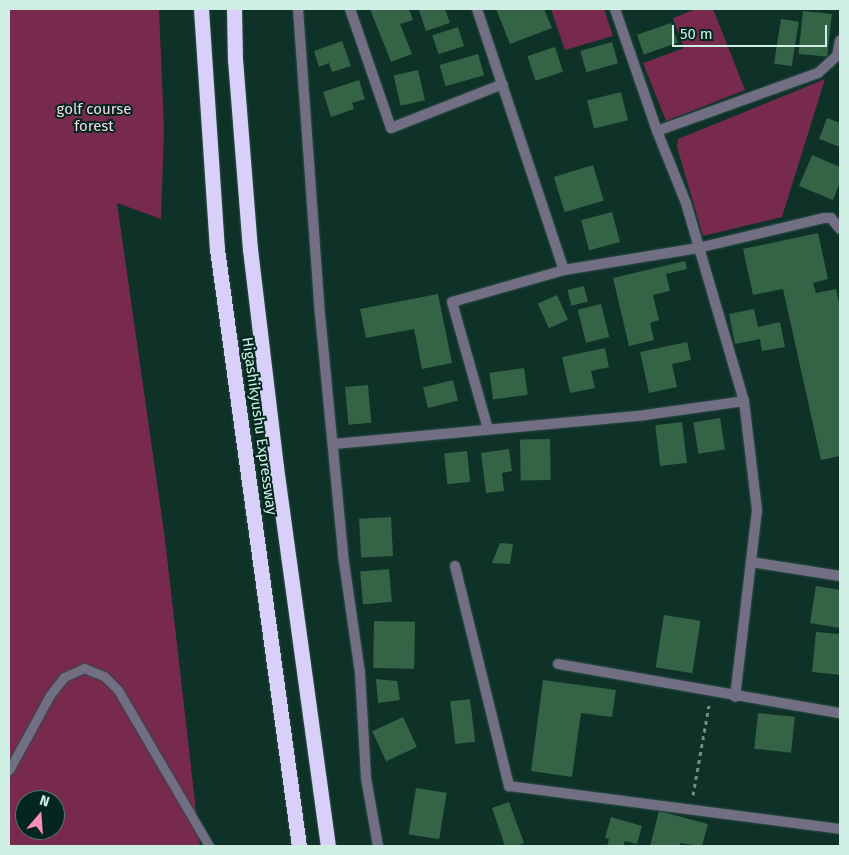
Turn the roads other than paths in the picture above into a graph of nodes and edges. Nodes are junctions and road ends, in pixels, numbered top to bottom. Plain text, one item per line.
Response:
1 (201, 9) edge
2 (234, 9) edge
3 (298, 9) edge
4 (350, 9) edge
5 (477, 9) edge
6 (615, 9) edge
7 (840, 40) edge
8 (503, 84) junction
9 (657, 131) junction
10 (840, 229) edge
11 (698, 248) junction
12 (564, 270) junction
13 (744, 401) junction
14 (488, 430) junction
15 (334, 444) junction
16 (751, 562) junction
17 (455, 566) dead end
18 (840, 576) edge
19 (558, 664) dead end
20 (735, 697) junction
21 (840, 713) edge
22 (9, 770) edge
23 (840, 828) edge
24 (209, 846) edge
25 (299, 846) edge
26 (328, 846) edge
27 (378, 846) edge

1 - 25 highway, Higashikyushu Expressway
2 - 26 highway, Higashikyushu Expressway
3 - 15 street
4 - 8 street
5 - 8 street
6 - 9 street
7 - 9 street
8 - 12 street
9 - 11 street
10 - 11 street
11 - 12 street
11 - 13 street
12 - 14 street
13 - 14 street
13 - 16 street
14 - 15 street
15 - 27 street
16 - 18 street
16 - 20 street
17 - 23 street
19 - 20 street
20 - 21 street
22 - 24 lane

